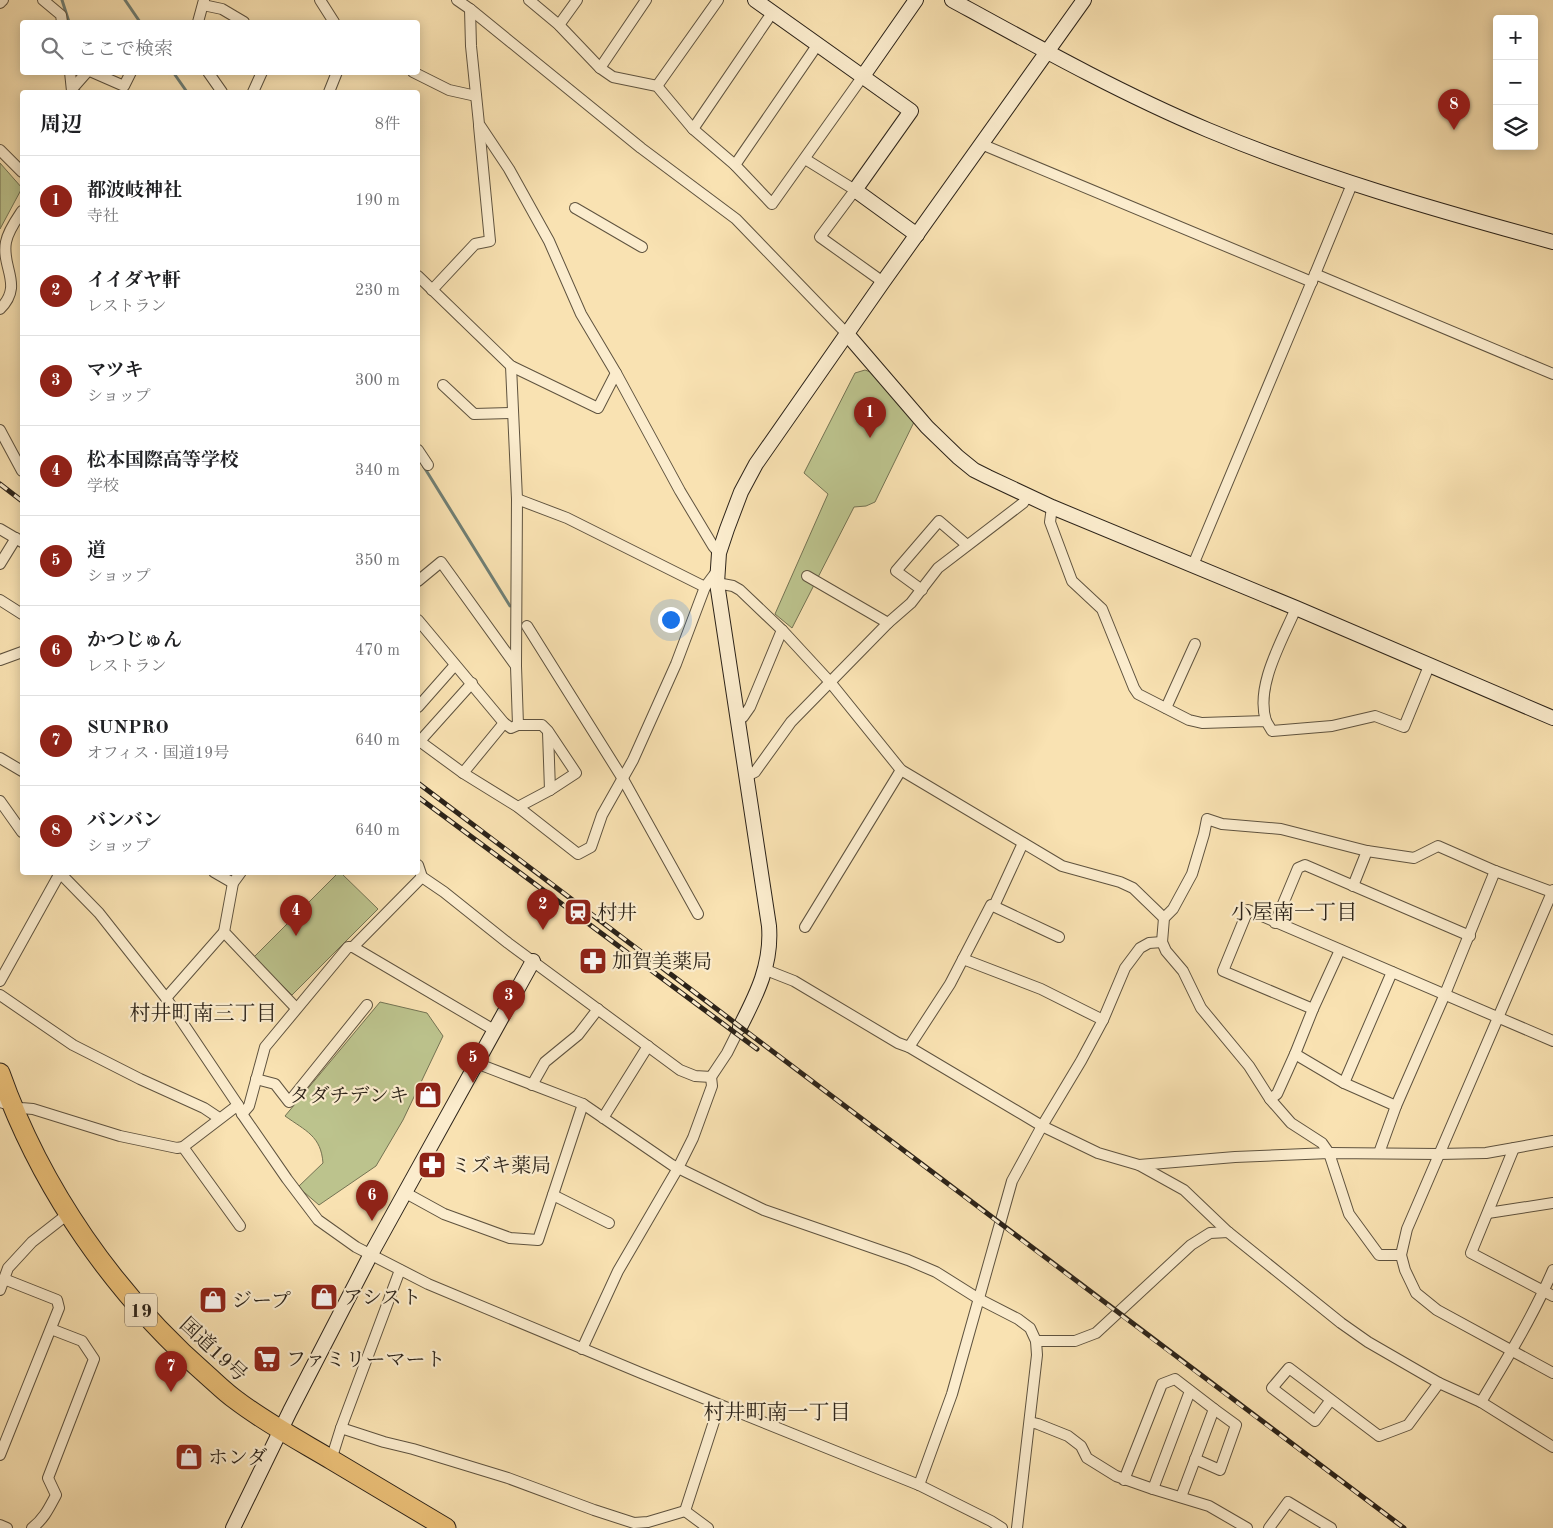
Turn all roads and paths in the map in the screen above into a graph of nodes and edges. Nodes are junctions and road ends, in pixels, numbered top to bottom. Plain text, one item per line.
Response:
1 (4, 0) edge
2 (43, 0) edge
3 (320, 0) edge
4 (457, 0) edge
5 (529, 0) edge
6 (577, 0) edge
7 (646, 0) edge
8 (718, 0) edge
9 (755, 0) edge
10 (916, 0) edge
11 (952, 0) edge
12 (1084, 0) edge
13 (204, 2) edge
14 (0, 3) edge
15 (470, 8) junction
16 (772, 13) junction
17 (62, 20) edge
18 (199, 20) edge
19 (241, 20) edge
20 (333, 20) edge
21 (559, 25) junction
22 (818, 44) junction
23 (1047, 51) junction
24 (600, 68) junction
25 (70, 75) edge
26 (85, 75) edge
27 (99, 75) edge
28 (130, 75) edge
29 (210, 75) edge
30 (261, 75) edge
31 (336, 75) edge
32 (419, 75) edge
33 (863, 76) junction
34 (657, 86) junction
35 (72, 90) edge
36 (73, 90) edge
37 (221, 90) edge
38 (254, 90) edge
39 (330, 90) edge
40 (476, 96) junction
41 (479, 124) junction
42 (692, 129) junction
43 (981, 144) junction
44 (0, 150) edge
45 (806, 159) junction
46 (735, 165) junction
47 (20, 170) edge
48 (1352, 184) junction
49 (855, 190) junction
50 (575, 208) dead end
51 (20, 214) edge
52 (917, 235) junction
53 (1553, 242) edge
54 (642, 247) dead end
55 (420, 278) edge
56 (1314, 278) junction
57 (883, 282) junction
58 (432, 290) junction
59 (0, 309) edge
60 (847, 334) junction
61 (511, 366) junction
62 (616, 373) junction
63 (1553, 374) edge
64 (443, 385) dead end
65 (512, 412) junction
66 (0, 430) edge
67 (420, 453) edge
68 (428, 465) dead end
69 (20, 467) edge
70 (1028, 496) junction
71 (518, 499) junction
72 (1052, 507) junction
73 (0, 529) edge
74 (19, 540) edge
75 (967, 545) junction
76 (720, 553) junction
77 (0, 564) edge
78 (1193, 565) junction
79 (806, 576) dead end
80 (420, 579) edge
81 (713, 580) junction
82 (922, 590) junction
83 (0, 600) edge
84 (1296, 608) junction
85 (20, 613) edge
86 (420, 622) edge
87 (888, 623) junction
88 (527, 626) dead end
89 (782, 630) junction
90 (1195, 644) dead end
91 (20, 653) edge
92 (0, 660) edge
93 (455, 665) junction
94 (516, 666) junction
95 (1430, 666) junction
96 (830, 682) junction
97 (472, 683) junction
98 (420, 705) edge
99 (1166, 708) junction
100 (1553, 718) edge
101 (738, 720) junction
102 (1266, 721) junction
103 (504, 723) junction
104 (518, 725) junction
105 (548, 731) junction
106 (420, 739) edge
107 (420, 741) edge
108 (0, 758) edge
109 (20, 769) edge
110 (901, 770) junction
111 (463, 773) junction
112 (747, 776) junction
113 (623, 779) junction
114 (550, 790) junction
115 (0, 802) edge
116 (518, 807) junction
117 (20, 829) edge
118 (1024, 843) junction
119 (1367, 851) junction
120 (420, 871) edge
121 (1495, 871) junction
122 (58, 875) edge
123 (61, 875) edge
124 (219, 875) edge
125 (239, 875) edge
126 (422, 877) junction
127 (234, 883) junction
128 (1353, 886) junction
129 (1553, 891) edge
130 (994, 906) junction
131 (698, 914) dead end
132 (1164, 918) junction
133 (1275, 922) junction
134 (805, 927) dead end
135 (224, 932) junction
136 (1470, 936) junction
137 (1059, 937) dead end
138 (1162, 942) junction
139 (353, 947) junction
140 (1340, 950) junction
141 (963, 959) junction
142 (533, 961) junction
143 (766, 970) junction
144 (1392, 972) junction
145 (0, 981) edge
146 (1445, 994) junction
147 (0, 995) edge
148 (166, 998) junction
149 (367, 1005) dead end
150 (296, 1008) junction
151 (598, 1009) junction
152 (1313, 1009) junction
153 (1498, 1017) junction
154 (1103, 1020) junction
155 (740, 1027) joint
156 (494, 1030) junction
157 (1553, 1041) edge
158 (648, 1046) junction
159 (909, 1047) junction
160 (1295, 1054) junction
161 (476, 1063) junction
162 (0, 1073) edge
163 (710, 1077) junction
164 (256, 1079) junction
165 (1344, 1084) junction
166 (532, 1085) junction
167 (1270, 1099) junction
168 (6, 1104) edge
169 (583, 1104) junction
170 (1396, 1106) junction
171 (240, 1109) junction
172 (220, 1118) junction
173 (603, 1118) junction
174 (1042, 1126) junction
175 (1553, 1141) edge
176 (183, 1147) junction
177 (1514, 1148) junction
178 (1329, 1153) junction
179 (1379, 1153) junction
180 (1439, 1154) junction
181 (1139, 1165) junction
182 (678, 1168) junction
183 (404, 1192) junction
184 (553, 1195) junction
185 (1553, 1203) edge
186 (1488, 1213) junction
187 (70, 1214) junction
188 (609, 1223) dead end
189 (240, 1226) dead end
190 (1228, 1232) junction
191 (371, 1254) junction
192 (1400, 1255) junction
193 (400, 1270) junction
194 (1553, 1270) edge
195 (4, 1279) junction
196 (0, 1290) edge
197 (1548, 1293) edge
198 (979, 1299) junction
199 (51, 1329) junction
200 (1036, 1341) junction
201 (582, 1349) junction
202 (1512, 1350) junction
203 (1553, 1373) edge
204 (1439, 1383) junction
205 (1190, 1391) junction
206 (1330, 1401) junction
207 (1481, 1402) junction
208 (719, 1406) junction
209 (1214, 1409) junction
210 (1030, 1422) junction
211 (341, 1428) junction
212 (281, 1430) junction
213 (2, 1442) edge
214 (1553, 1447) edge
215 (0, 1455) edge
216 (1196, 1459) junction
217 (331, 1460) junction
218 (1124, 1480) junction
219 (919, 1484) junction
220 (1153, 1489) junction
221 (1181, 1497) junction
222 (685, 1511) junction
223 (0, 1525) edge
224 (7, 1528) edge
225 (32, 1528) edge
226 (233, 1528) edge
227 (446, 1528) edge
228 (708, 1528) edge
229 (1002, 1528) edge
230 (1017, 1528) edge
231 (1247, 1528) edge
232 (1269, 1528) edge
233 (1331, 1528) edge

1 - 14 street
2 - 17 street
3 - 20 street
4 - 15 street
5 - 21 street
6 - 21 street
7 - 24 street
8 - 34 street
9 - 16 street
10 - 33 street
11 - 23 street
12 - 23 street
13 - 18 street
13 - 19 street
15 - 40 street
15 - 60 street
16 - 22 street
16 - 42 street
21 - 24 street
22 - 33 street
22 - 46 street
23 - 43 street
23 - 48 street
24 - 34 street
25 - 35 street
26 - 36 street
27 - 28 street
29 - 37 street
30 - 38 street
31 - 39 street
32 - 40 street
33 - 45 street
33 - 49 street
34 - 42 street
40 - 41 street
41 - 58 street
41 - 62 street
42 - 46 street
43 - 52 street
43 - 56 street
44 - 47 street
45 - 46 street
45 - 49 street
48 - 53 street
48 - 56 street
49 - 52 street
49 - 57 street
50 - 54 street
51 - 59 street
52 - 57 street
55 - 58 street
56 - 63 street
56 - 78 street
57 - 60 street
58 - 61 street
60 - 70 street
60 - 76 street
61 - 62 street
61 - 65 street
62 - 76 street
64 - 65 street
65 - 71 street
66 - 69 street
67 - 68 street
70 - 72 street
70 - 75 street
71 - 81 street
71 - 94 street
72 - 78 street
72 - 99 street
73 - 74 street
74 - 77 street
75 - 82 street
75 - 82 street
76 - 81 street
78 - 84 street
79 - 87 street
80 - 94 street
81 - 89 street
81 - 101 street
81 - 113 street
82 - 87 street
83 - 85 street
84 - 95 street
84 - 102 street
86 - 93 street
87 - 96 street
88 - 113 street
89 - 96 street
89 - 101 street
90 - 99 street
91 - 92 street
93 - 97 street
93 - 98 street
94 - 104 street
95 - 100 street
95 - 102 street
96 - 110 street
96 - 112 street
97 - 103 street
97 - 106 street
99 - 102 street
101 - 112 street
103 - 104 street
103 - 111 street
104 - 105 street
105 - 114 street
105 - 114 street
107 - 111 street
108 - 109 street
110 - 118 street
110 - 134 street
111 - 116 street
112 - 143 street
113 - 116 street
113 - 131 street
114 - 116 street
115 - 117 street
118 - 130 street
118 - 132 street
119 - 121 street
119 - 128 street
119 - 132 street
120 - 126 street
121 - 129 street
121 - 136 street
122 - 145 street
123 - 148 street
124 - 127 street
125 - 127 street
126 - 139 street
126 - 142 street
127 - 135 street
128 - 133 street
128 - 136 street
129 - 153 street
130 - 137 street
130 - 141 street
132 - 138 street
133 - 140 street
133 - 152 street
135 - 148 street
135 - 150 street
136 - 146 street
138 - 154 street
138 - 167 street
139 - 150 street
139 - 156 street
140 - 144 street
140 - 152 street
141 - 154 street
141 - 159 street
142 - 151 street
142 - 156 street
143 - 155 street
143 - 159 street
144 - 146 street
144 - 165 street
146 - 153 street
146 - 170 street
147 - 172 street
148 - 171 street
149 - 164 street
150 - 164 street
151 - 158 street
151 - 166 street
152 - 160 street
153 - 157 street
153 - 180 street
154 - 174 street
155 - 163 street
156 - 161 street
158 - 163 street
158 - 173 street
159 - 174 street
160 - 165 street
160 - 167 street
161 - 166 street
161 - 183 street
162 - 168 highway, 国道19号 / 19
163 - 182 street
164 - 171 street
165 - 170 street
166 - 169 street
167 - 178 street
168 - 176 street
168 - 187 highway, 国道19号 / 19
169 - 173 street
169 - 184 street
170 - 179 street
171 - 172 street
171 - 191 street
172 - 176 street
173 - 182 street
174 - 181 street
174 - 198 street
175 - 177 street
176 - 189 street
177 - 180 street
177 - 186 street
178 - 179 street
178 - 181 street
178 - 192 street
179 - 180 street
180 - 192 street
181 - 190 street
182 - 198 street
182 - 201 street
183 - 184 street
183 - 191 street
184 - 188 street
185 - 186 street
186 - 197 street
187 - 195 street
187 - 212 highway, 国道19号 / 19
190 - 200 street
190 - 204 street
191 - 193 street
191 - 212 street
192 - 202 street
193 - 201 street
193 - 211 street
194 - 197 street
195 - 196 street
195 - 199 street
197 - 202 street
198 - 200 street
198 - 219 street
199 - 213 street
199 - 225 street
200 - 210 street
201 - 208 street
202 - 203 street
202 - 207 street
204 - 206 street
204 - 207 street
205 - 209 street
205 - 218 street
205 - 220 street
206 - 206 street
207 - 214 street
208 - 219 street
208 - 222 street
209 - 216 street
209 - 216 street
210 - 218 street
210 - 230 street
211 - 217 street
211 - 222 street
212 - 217 highway, 国道19号 / 19
212 - 226 street
213 - 215 street
216 - 221 street
217 - 227 highway, 国道19号 / 19
218 - 220 street
219 - 229 street
220 - 221 street
221 - 231 street
222 - 228 street
223 - 224 street
232 - 233 street

